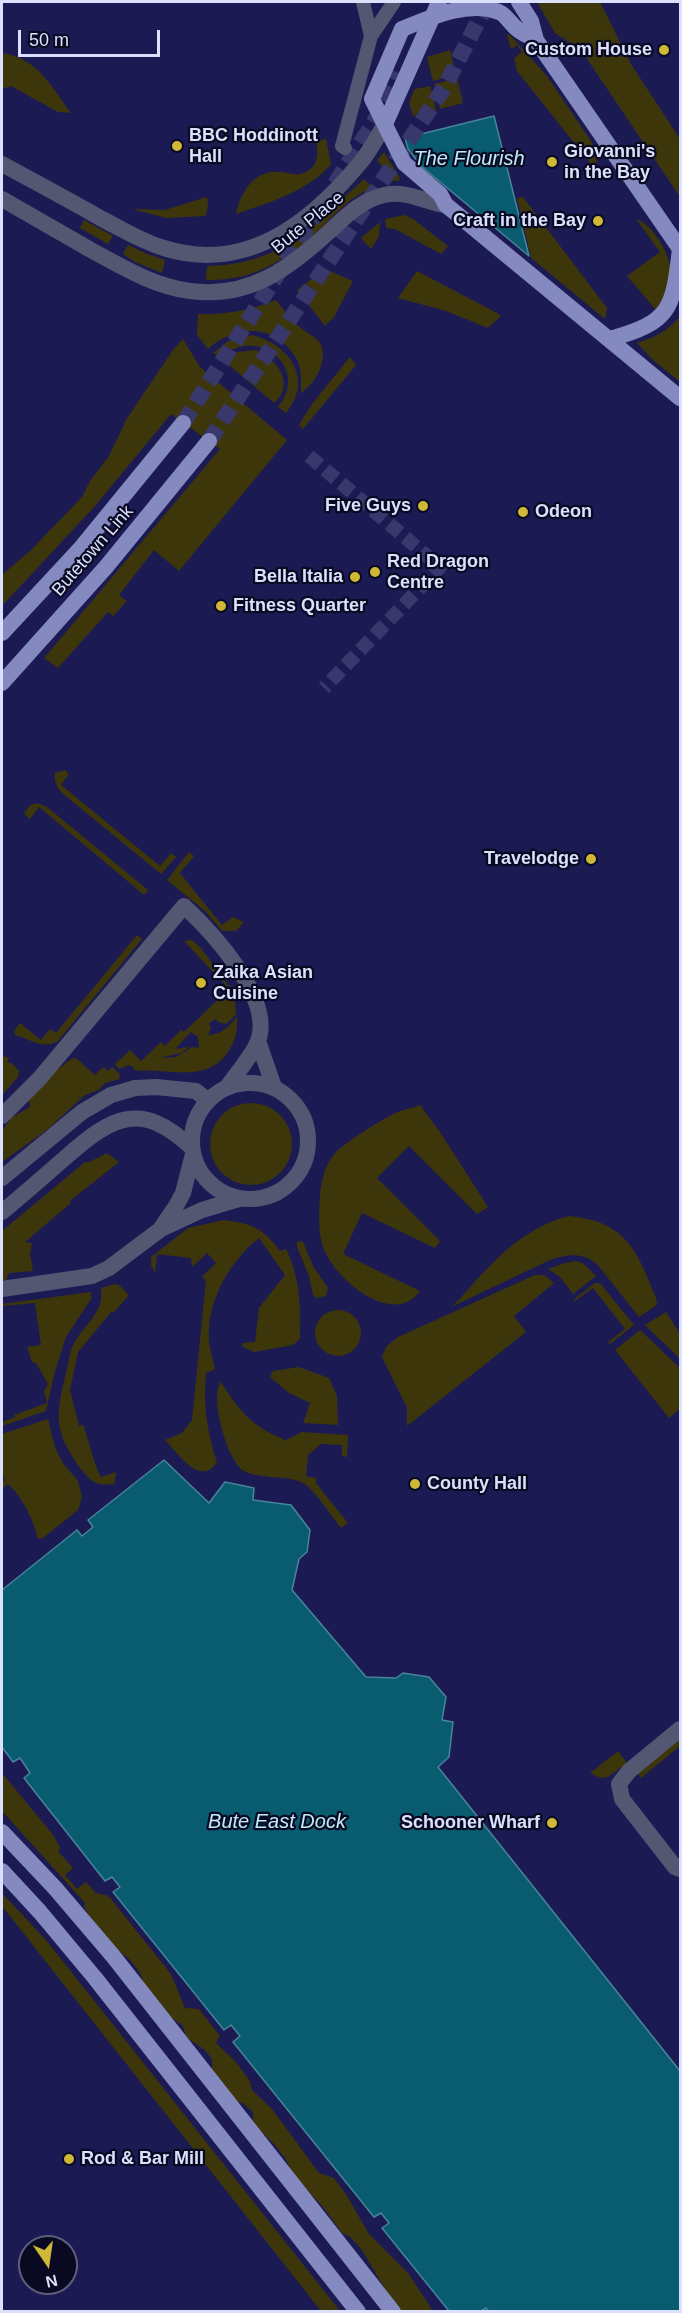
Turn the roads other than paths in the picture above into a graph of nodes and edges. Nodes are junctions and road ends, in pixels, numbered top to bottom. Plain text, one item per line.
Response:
1 (363, 2) edge
2 (394, 2) edge
3 (519, 2) edge
4 (436, 9) edge
5 (371, 36) junction
6 (536, 40) junction
7 (385, 124) junction
8 (345, 148) dead end
9 (2, 164) edge
10 (2, 200) edge
11 (446, 205) junction
12 (680, 249) edge
13 (610, 339) junction
14 (681, 398) edge
15 (183, 423) tunnel mouth
16 (209, 441) tunnel mouth
17 (2, 633) edge
18 (2, 683) edge
19 (258, 1041) junction
20 (274, 1087) junction
21 (227, 1088) junction
22 (208, 1101) junction
23 (2, 1116) edge
24 (193, 1151) junction
25 (2, 1178) edge
26 (239, 1199) junction
27 (2, 1212) edge
28 (161, 1229) junction
29 (2, 1289) edge
30 (681, 1729) edge
31 (2, 1832) edge
32 (681, 1869) edge
33 (2, 1872) edge
34 (358, 2312) edge
35 (393, 2312) edge

1 - 5 street
2 - 5 street
3 - 6 main road
4 - 6 main road
4 - 7 main road
4 - 7 main road
5 - 8 street
6 - 12 main road
7 - 9 street, Bute Place
7 - 11 main road
10 - 11 street, Bute Place
11 - 13 main road
12 - 13 main road
13 - 14 main road
15 - 17 main road, Butetown Link
16 - 18 main road, Butetown Link
19 - 20 street
19 - 21 street
19 - 23 street
20 - 21 street
20 - 26 street
21 - 22 street
22 - 24 street
22 - 25 street
24 - 26 street
24 - 27 street
24 - 28 street
26 - 28 street
28 - 29 street
30 - 32 street
31 - 35 main road
33 - 34 main road

